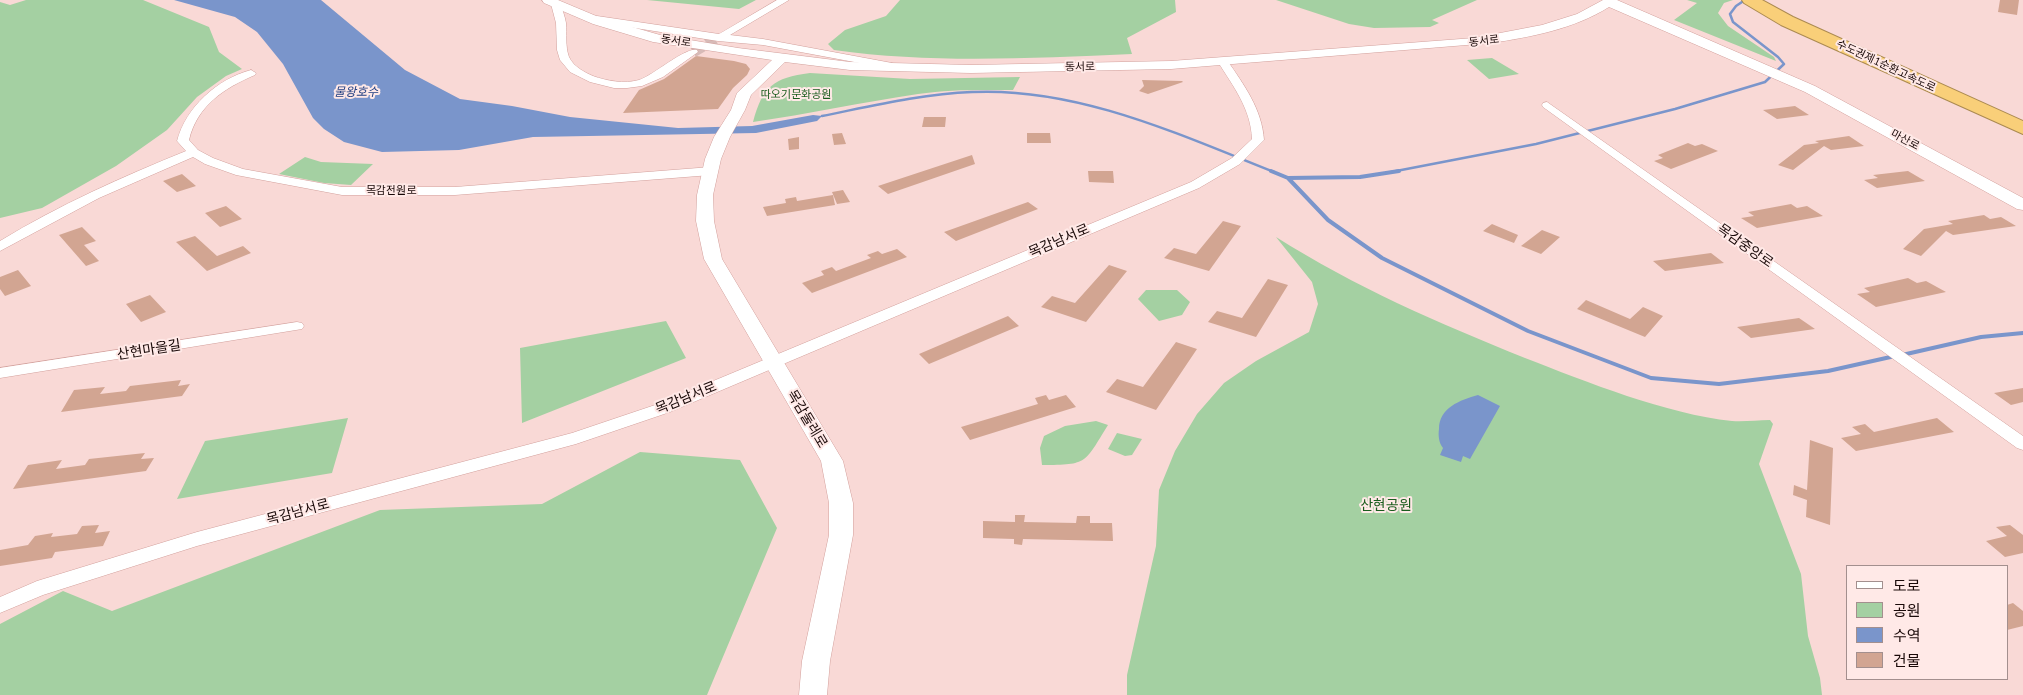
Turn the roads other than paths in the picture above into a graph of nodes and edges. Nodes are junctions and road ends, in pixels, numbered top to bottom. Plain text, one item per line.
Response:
1 (784, 0) edge
2 (1750, 0) edge
3 (1776, 0) edge
4 (1610, 1) edge
5 (552, 2) edge
6 (587, 17) junction
7 (718, 38) junction
8 (692, 52) tunnel mouth
9 (738, 52) junction
10 (783, 57) junction
11 (1223, 62) junction
12 (850, 66) junction
13 (899, 67) junction
14 (251, 72) dead end
15 (744, 93) junction
16 (1551, 108) dead end
17 (2023, 119) edge
18 (2023, 128) edge
19 (194, 152) junction
20 (712, 165) junction
21 (2023, 205) edge
22 (0, 247) edge
23 (297, 326) dead end
24 (773, 362) junction
25 (0, 373) edge
26 (2023, 444) edge
27 (0, 605) edge
28 (813, 695) edge

1 - 7 street
2 - 18 highway, 수도권제1순환고속도로
3 - 17 highway, 수도권제1순환고속도로
4 - 11 street, 동서로
4 - 21 street, 마산로
5 - 6 street, 동서로
5 - 8 street
6 - 7 street
6 - 9 street, 동서로
7 - 13 street
9 - 10 street, 동서로
9 - 15 street
10 - 12 street, 동서로
10 - 15 street
11 - 13 street, 동서로
11 - 24 street, 목감남서로
12 - 13 street, 동서로
12 - 15 street
14 - 19 street
15 - 20 street, 목감둘레로
16 - 26 street, 목감중앙로
19 - 20 street, 목감전원로
19 - 22 street
20 - 24 street, 목감둘레로
23 - 25 street, 산현마을길
24 - 27 street, 목감남서로
24 - 28 street, 목감둘레로

